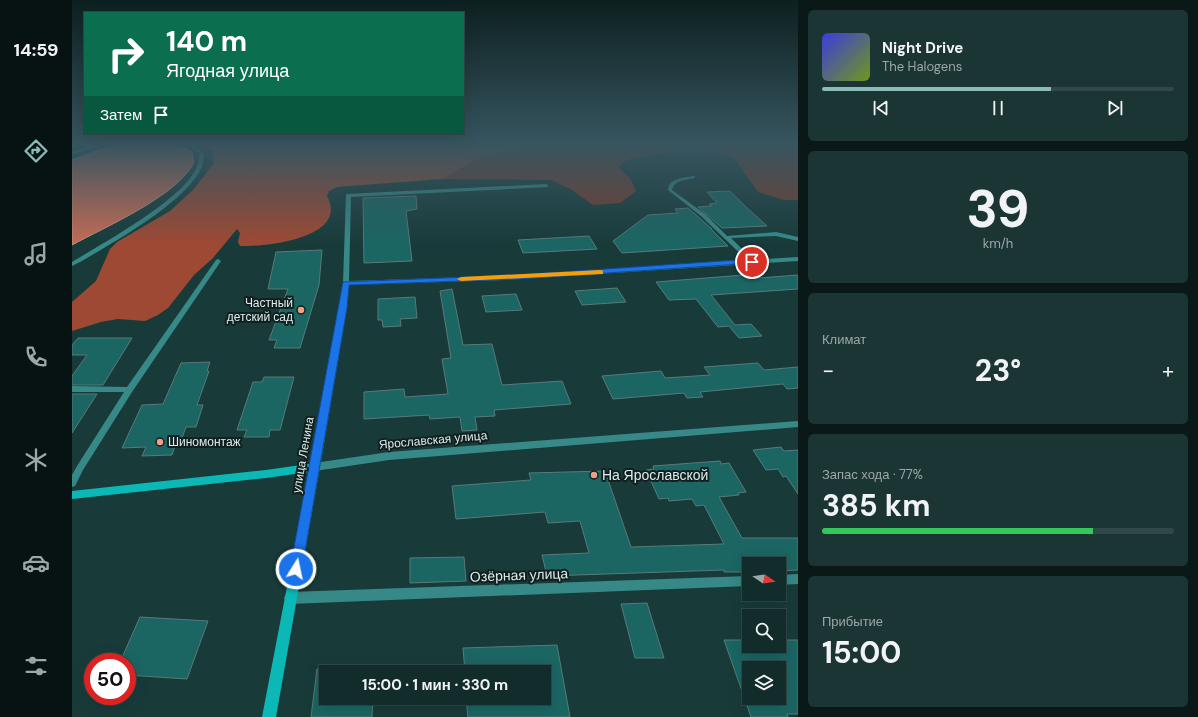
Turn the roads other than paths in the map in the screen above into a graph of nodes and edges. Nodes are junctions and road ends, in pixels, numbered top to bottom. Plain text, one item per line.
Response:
1 (193, 176) edge
2 (692, 177) dead end
3 (546, 186) dead end
4 (728, 237) junction
5 (798, 239) edge
6 (798, 259) edge
7 (218, 260) dead end
8 (752, 262) junction
9 (72, 264) edge
10 (346, 283) junction
11 (72, 389) edge
12 (129, 390) junction
13 (798, 424) edge
14 (315, 467) junction
15 (72, 484) edge
16 (72, 495) edge
17 (798, 579) edge
18 (786, 580) edge
19 (742, 581) edge
20 (290, 598) junction
21 (268, 717) edge

1 - 9 lane
2 - 4 lane
3 - 10 street, улица Ленина
4 - 5 lane
4 - 8 lane
6 - 8 street
7 - 12 lane
8 - 10 street
10 - 14 street, улица Ленина
11 - 12 lane
12 - 15 lane
13 - 14 street, Ярославская улица
14 - 16 main road, Ярославская улица
14 - 20 main road, улица Ленина
17 - 18 street
19 - 20 street, Озёрная улица
20 - 21 main road, улица Ленина

